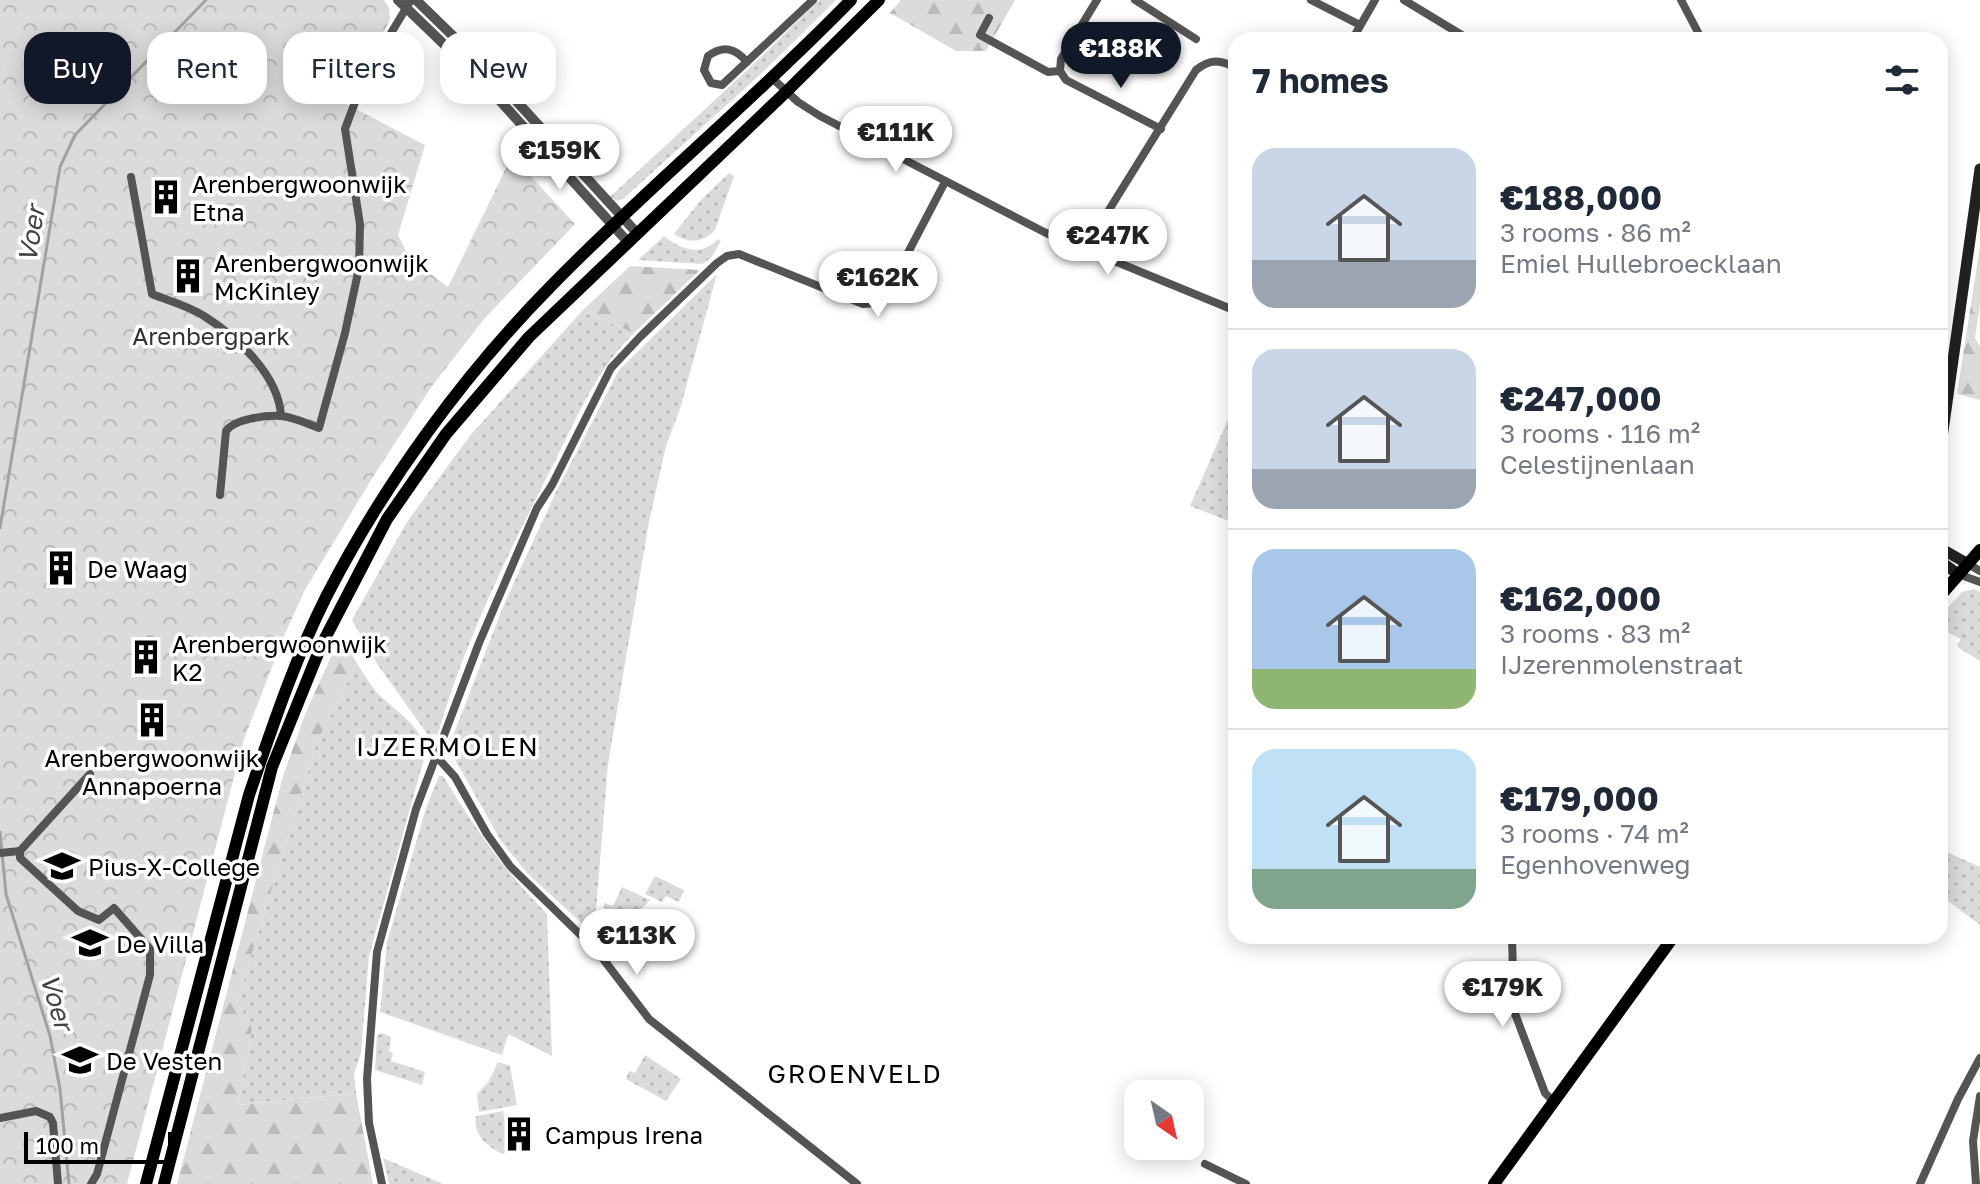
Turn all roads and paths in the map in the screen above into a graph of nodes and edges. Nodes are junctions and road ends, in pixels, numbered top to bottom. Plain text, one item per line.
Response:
1 (813, 0) edge
2 (851, 0) edge
3 (879, 0) edge
4 (1097, 0) edge
5 (1135, 0) edge
6 (1311, 0) edge
7 (1375, 0) edge
8 (1404, 0) edge
9 (1681, 0) edge
10 (407, 2) edge
11 (989, 18) dead end
12 (1360, 25) junction
13 (1356, 32) edge
14 (1457, 32) edge
15 (1698, 32) edge
16 (1196, 39) dead end
17 (747, 62) junction
18 (1228, 64) edge
19 (1060, 71) junction
20 (772, 78) junction
21 (786, 92) junction
22 (1161, 129) junction
23 (1980, 169) edge
24 (131, 177) dead end
25 (945, 182) junction
26 (617, 222) junction
27 (632, 236) junction
28 (1084, 250) junction
29 (1228, 308) edge
30 (1948, 375) edge
31 (281, 416) junction
32 (220, 495) dead end
33 (1980, 550) edge
34 (1948, 553) edge
35 (1968, 564) junction
36 (1948, 567) edge
37 (1980, 571) edge
38 (1958, 574) junction
39 (1980, 582) edge
40 (1948, 586) edge
41 (436, 756) junction
42 (90, 774) dead end
43 (16, 851) junction
44 (0, 853) edge
45 (1512, 944) edge
46 (1668, 944) edge
47 (1980, 1058) edge
48 (1980, 1096) edge
49 (1553, 1101) junction
50 (0, 1118) edge
51 (1205, 1164) dead end
52 (58, 1184) edge
53 (91, 1184) edge
54 (146, 1184) edge
55 (164, 1184) edge
56 (382, 1184) edge
57 (857, 1184) edge
58 (1246, 1184) edge
59 (1494, 1184) edge
60 (1920, 1184) edge
61 (1976, 1184) edge

1 - 17 street
2 - 20 main road
3 - 21 main road
4 - 19 street
5 - 16 street
6 - 12 street
7 - 12 street
8 - 14 street
9 - 15 street
10 - 26 street
10 - 31 street
11 - 19 street
12 - 13 street
17 - 17 street
18 - 22 street
19 - 22 street
20 - 21 street
20 - 26 main road
21 - 25 street
21 - 27 main road
22 - 28 street
23 - 30 main road
24 - 31 street
25 - 28 street
25 - 41 street
26 - 27 street
26 - 54 main road
27 - 55 main road
28 - 29 street
31 - 32 street
33 - 35 main road
34 - 35 main road
35 - 37 street
35 - 38 main road
36 - 38 main road
38 - 39 street
38 - 40 main road
41 - 56 street
41 - 57 street
42 - 43 street
43 - 44 street
43 - 53 street
45 - 49 street
46 - 49 main road
47 - 60 street
48 - 61 street
49 - 59 main road
50 - 52 street
51 - 58 street

